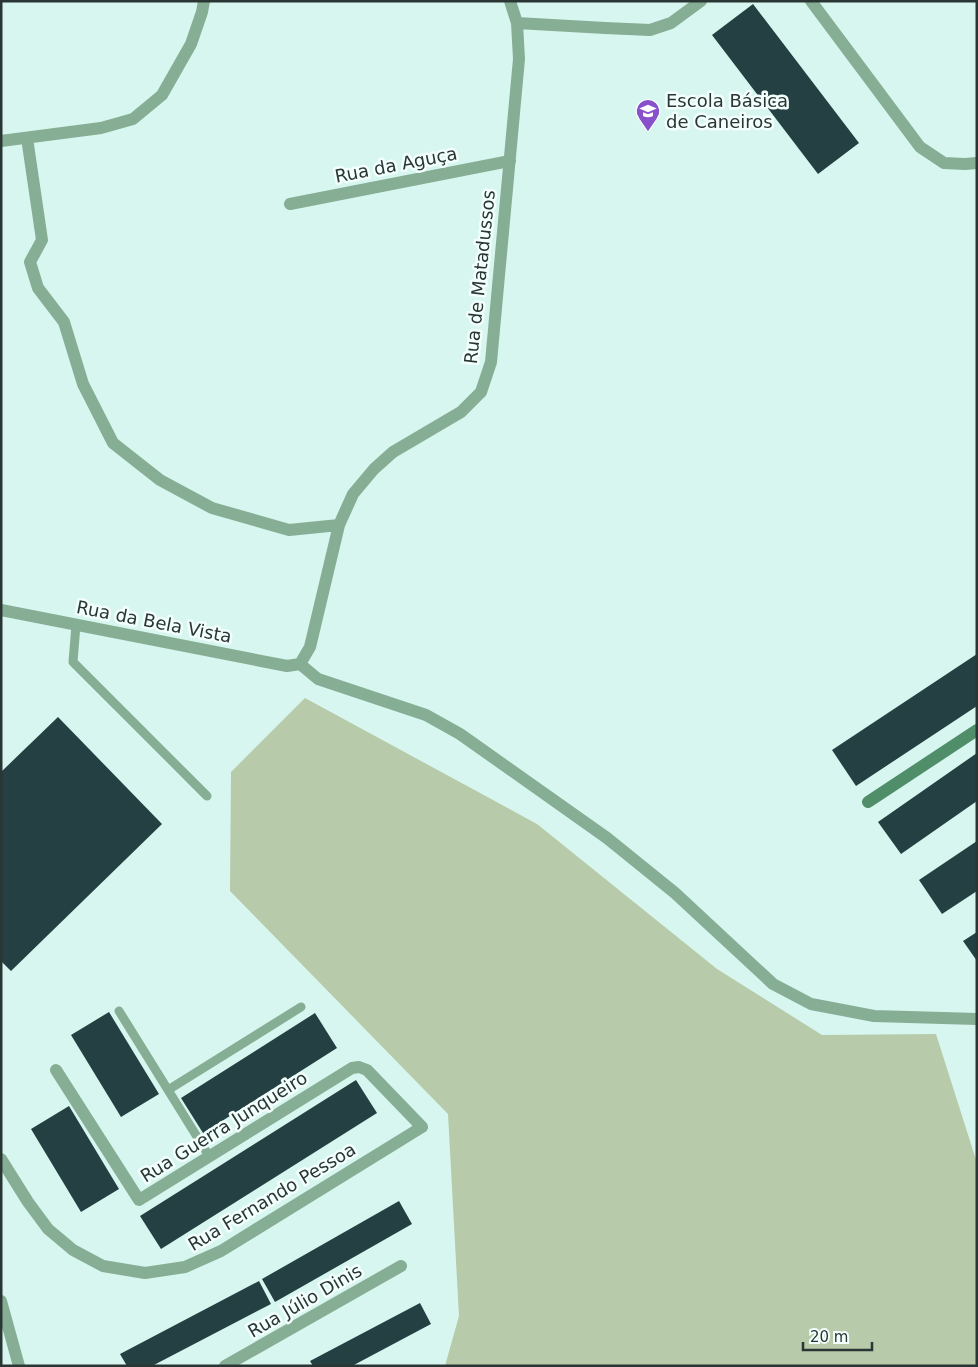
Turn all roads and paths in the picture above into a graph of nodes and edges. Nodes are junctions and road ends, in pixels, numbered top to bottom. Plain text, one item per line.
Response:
1 (204, 1) edge
2 (510, 1) edge
3 (701, 1) edge
4 (811, 1) edge
5 (517, 23) junction
6 (27, 138) junction
7 (1, 141) edge
8 (510, 161) junction
9 (977, 163) edge
10 (290, 204) dead end
11 (339, 525) junction
12 (1, 610) edge
13 (76, 625) junction
14 (300, 664) junction
15 (977, 730) edge
16 (207, 796) dead end
17 (868, 802) dead end
18 (301, 1007) dead end
19 (119, 1011) dead end
20 (977, 1019) edge
21 (56, 1070) dead end
22 (168, 1090) junction
23 (422, 1127) joint
24 (209, 1156) junction
25 (1, 1159) edge
26 (401, 1266) dead end
27 (2, 1307) edge
28 (19, 1366) edge
29 (225, 1366) edge

1 - 6 street
2 - 5 street, Rua de Matadussos
3 - 5 street
4 - 9 street
5 - 8 street, Rua de Matadussos
6 - 7 street
6 - 11 street
8 - 10 street, Rua da Aguça
8 - 11 street, Rua de Matadussos
11 - 14 street, Rua de Matadussos
12 - 13 street, Rua da Bela Vista
13 - 14 street, Rua da Bela Vista
13 - 16 lane
14 - 20 street
15 - 17 street
18 - 22 lane
19 - 22 lane
21 - 24 street, Rua Guerra Junqueiro
22 - 24 lane
23 - 24 street, Rua Guerra Junqueiro
23 - 25 street, Rua Fernando Pessoa
26 - 29 street, Rua Júlio Dinis
27 - 28 street

